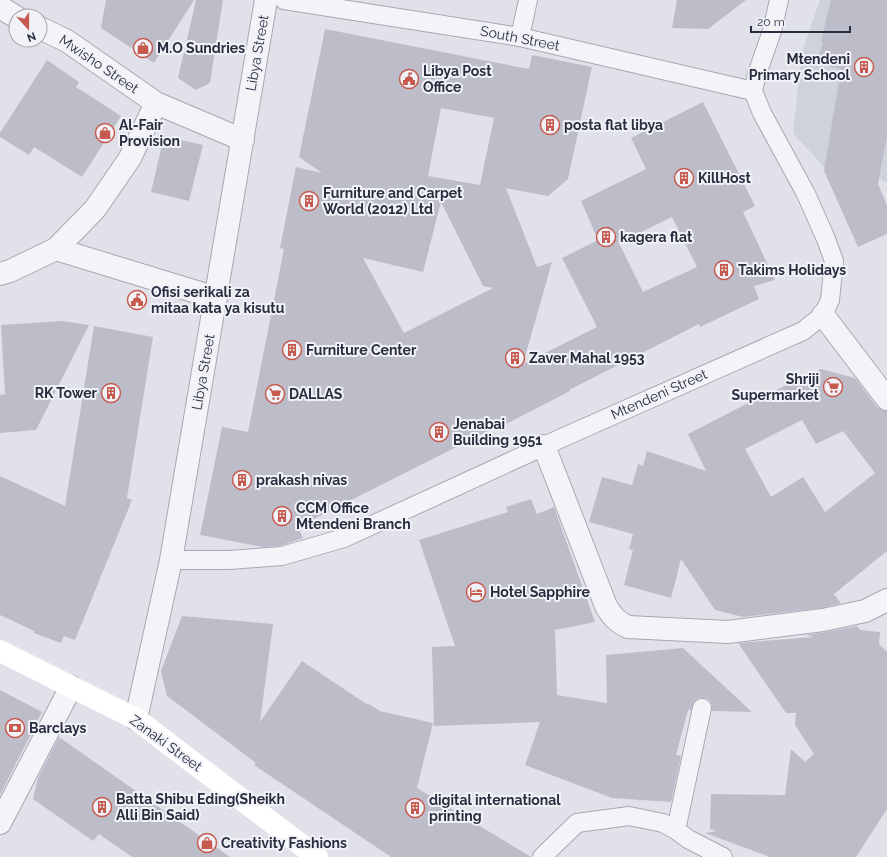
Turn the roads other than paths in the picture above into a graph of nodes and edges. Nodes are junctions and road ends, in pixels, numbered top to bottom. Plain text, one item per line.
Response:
1 (266, 0) edge
2 (284, 0) edge
3 (528, 0) edge
4 (779, 0) edge
5 (48, 32) edge
6 (520, 37) junction
7 (753, 91) junction
8 (156, 103) junction
9 (242, 140) junction
10 (56, 249) junction
11 (0, 274) edge
12 (216, 298) junction
13 (823, 315) junction
14 (887, 399) edge
15 (544, 446) junction
16 (171, 560) junction
17 (887, 600) edge
18 (0, 651) edge
19 (71, 687) junction
20 (702, 708) dead end
21 (136, 719) junction
22 (0, 823) edge
23 (676, 830) junction
24 (317, 857) edge
25 (542, 857) edge
26 (723, 857) edge

1 - 9 street, Libya Street
2 - 6 lane, South Street
3 - 6 lane
4 - 7 lane
5 - 8 street, Mwisho Street
6 - 7 lane, South Street
7 - 13 lane, Mtendeni Street
8 - 9 street, Mwisho Street
8 - 10 street
9 - 12 street, Libya Street
10 - 11 street
10 - 12 street
12 - 16 street, Libya Street
13 - 14 street
13 - 15 lane, Mtendeni Street
15 - 16 lane, Mtendeni Street
15 - 17 street
16 - 21 street, Libya Street
18 - 19 street, Zanaki Street
19 - 21 street, Zanaki Street
19 - 22 street
20 - 23 lane
21 - 24 street, Zanaki Street
23 - 25 lane
23 - 26 lane

